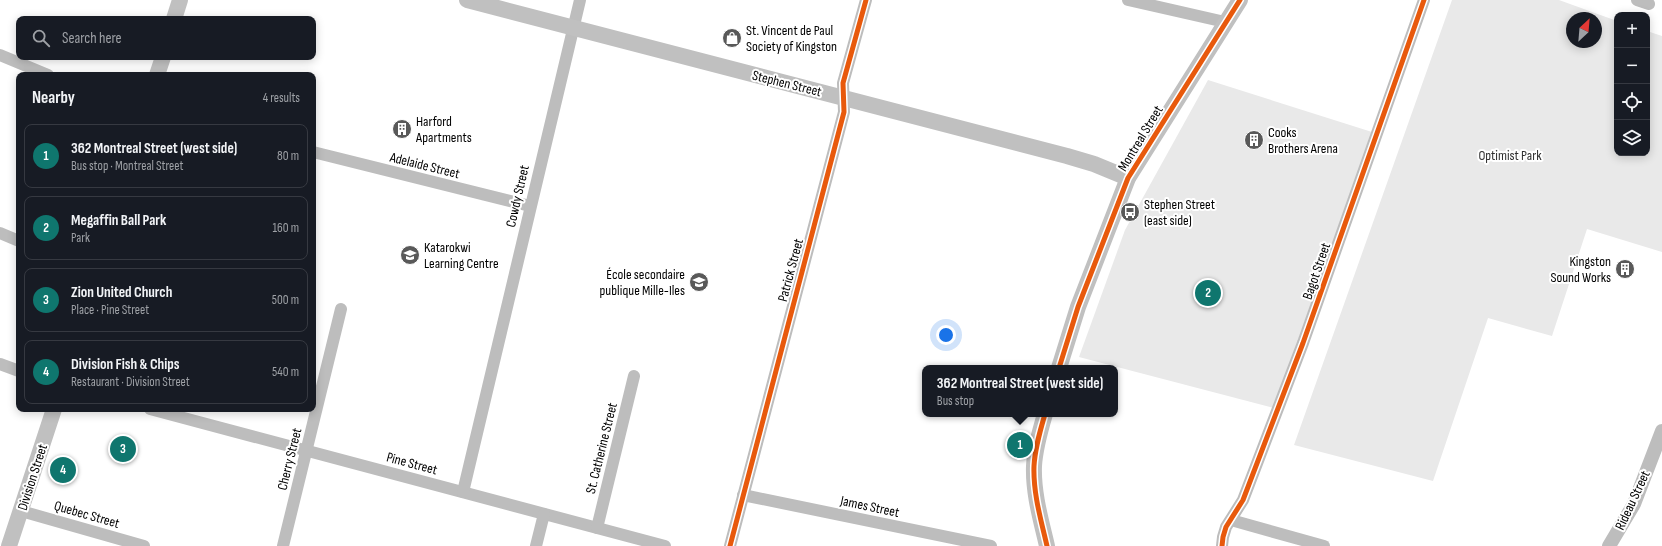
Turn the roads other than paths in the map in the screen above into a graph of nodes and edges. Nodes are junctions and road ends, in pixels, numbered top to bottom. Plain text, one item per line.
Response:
1 (180, 0) edge
2 (468, 0) edge
3 (580, 0) edge
4 (866, 0) edge
5 (1128, 0) edge
6 (1240, 0) edge
7 (1424, 0) edge
8 (1637, 0) edge
9 (1649, 4) dead end
10 (175, 16) edge
11 (1225, 22) junction
12 (573, 28) junction
13 (0, 55) edge
14 (162, 60) edge
15 (41, 72) edge
16 (158, 72) edge
17 (843, 97) junction
18 (316, 153) edge
19 (1128, 178) junction
20 (530, 206) junction
21 (0, 233) edge
22 (16, 240) edge
23 (341, 308) dead end
24 (0, 364) edge
25 (1060, 365) edge
26 (16, 370) edge
27 (634, 376) dead end
28 (316, 409) edge
29 (53, 412) edge
30 (161, 412) edge
31 (315, 412) edge
32 (1044, 417) edge
33 (1662, 432) edge
34 (306, 450) junction
35 (463, 492) junction
36 (743, 495) junction
37 (20, 511) junction
38 (544, 514) junction
39 (1232, 520) junction
40 (597, 528) junction
41 (9, 546) edge
42 (144, 546) edge
43 (283, 546) edge
44 (536, 546) edge
45 (665, 546) edge
46 (730, 546) edge
47 (991, 546) edge
48 (1047, 546) edge
49 (1222, 546) edge
50 (1324, 546) edge
51 (1610, 546) edge

1 - 10 main road
2 - 12 main road, Stephen Street
3 - 12 street, Cowdy Street
4 - 17 street, Patrick Street
5 - 11 street
6 - 11 main road, Montreal Street
7 - 39 street, Bagot Street
8 - 9 street
11 - 19 main road, Montreal Street
12 - 17 main road, Stephen Street
12 - 20 street, Cowdy Street
13 - 15 street
14 - 16 main road
17 - 19 main road, Stephen Street
17 - 36 street, Patrick Street
18 - 20 street, Adelaide Street
19 - 25 main road, Montreal Street
20 - 35 street, Cowdy Street
21 - 22 street
23 - 28 street, Cherry Street
24 - 26 street
27 - 40 street, St. Catherine Street
29 - 37 main road, Division Street
30 - 34 street, Pine Street
31 - 34 street, Cherry Street
32 - 48 main road
33 - 51 street, Rideau Street
34 - 35 street, Pine Street
34 - 43 street, Cherry Street
35 - 38 street, Pine Street
36 - 46 street, Patrick Street
36 - 47 street, James Street
37 - 41 main road, Division Street
37 - 42 street, Quebec Street
38 - 40 street, Pine Street
38 - 44 street
39 - 49 street, Bagot Street
39 - 50 street
40 - 45 street, Pine Street

